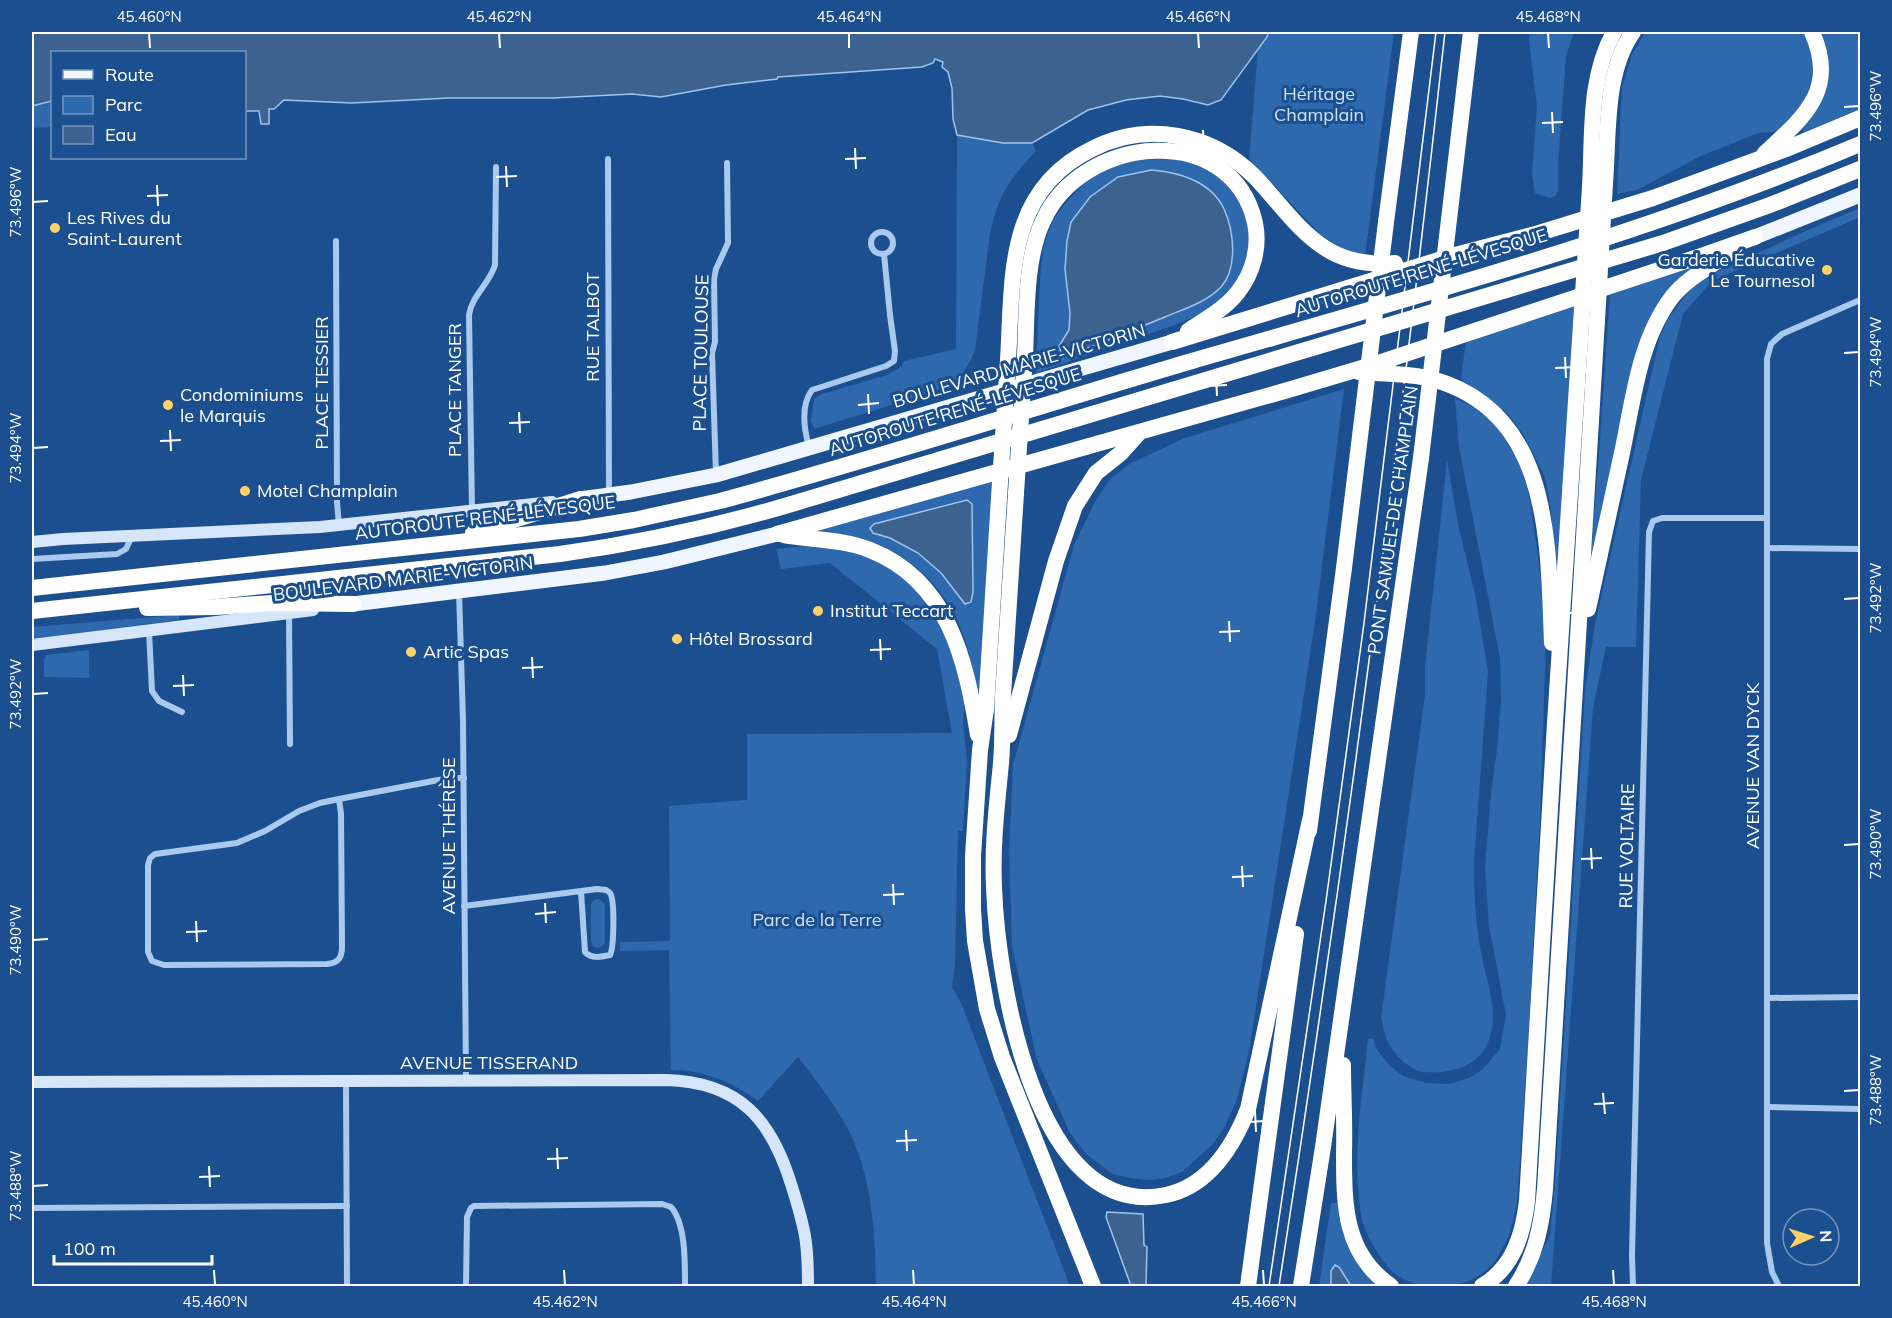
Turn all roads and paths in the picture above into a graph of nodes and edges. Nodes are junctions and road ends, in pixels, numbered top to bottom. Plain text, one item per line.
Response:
1 (1411, 32) edge
2 (1471, 32) edge
3 (1614, 32) edge
4 (1633, 32) edge
5 (1812, 32) edge
6 (1860, 118) edge
7 (1860, 144) edge
8 (608, 159) dead end
9 (1758, 160) junction
10 (728, 163) dead end
11 (496, 167) dead end
12 (1860, 169) edge
13 (1598, 185) junction
14 (1860, 195) edge
15 (1755, 237) junction
16 (336, 241) dead end
17 (884, 254) dead end
18 (1455, 255) junction
19 (1860, 300) edge
20 (1589, 322) junction
21 (1172, 342) junction
22 (1017, 358) junction
23 (1349, 372) junction
24 (1139, 433) junction
25 (809, 448) junction
26 (716, 475) junction
27 (609, 495) junction
28 (580, 499) junction
29 (472, 511) junction
30 (1767, 518) junction
31 (339, 525) junction
32 (777, 534) junction
33 (132, 535) junction
34 (32, 542) edge
35 (438, 544) junction
36 (1767, 548) junction
37 (1860, 549) edge
38 (32, 559) edge
39 (32, 588) edge
40 (459, 591) junction
41 (353, 604) junction
42 (60, 608) junction
43 (32, 611) edge
44 (290, 613) junction
45 (149, 630) junction
46 (32, 645) edge
47 (1578, 651) junction
48 (182, 712) dead end
49 (1555, 723) junction
50 (290, 744) dead end
51 (980, 750) junction
52 (1001, 762) junction
53 (464, 778) junction
54 (339, 799) junction
55 (1310, 820) junction
56 (581, 891) junction
57 (464, 906) junction
58 (1768, 998) junction
59 (1860, 998) edge
60 (1342, 1013) junction
61 (466, 1081) junction
62 (32, 1082) edge
63 (346, 1082) junction
64 (1768, 1107) junction
65 (1860, 1109) edge
66 (347, 1206) junction
67 (32, 1208) edge
68 (347, 1287) edge
69 (466, 1287) edge
70 (685, 1287) edge
71 (808, 1287) edge
72 (1094, 1287) edge
73 (1248, 1287) edge
74 (1301, 1287) edge
75 (1392, 1287) edge
76 (1482, 1287) edge
77 (1516, 1287) edge
78 (1633, 1287) edge
79 (1779, 1287) edge

1 - 55 highway, bridge
2 - 60 highway, PONT SAMUEL-DE CHAMPLAIN, bridge
3 - 13 highway
4 - 13 highway
5 - 9 highway
6 - 9 highway
7 - 35 highway, AUTOROUTE RENÉ-LÉVESQUE
8 - 27 street, RUE TALBOT
9 - 18 highway
10 - 26 street, PLACE TOULOUSE
11 - 29 street, PLACE TANGER
12 - 42 highway
13 - 20 highway, bridge
14 - 15 main road
15 - 23 highway
15 - 47 highway
16 - 31 street, PLACE TESSIER
17 - 25 street
18 - 21 highway
18 - 22 highway
19 - 30 street, AVENUE VAN DYCK
20 - 47 highway
20 - 49 highway
21 - 22 highway
21 - 25 main road, BOULEVARD MARIE-VICTORIN
22 - 51 highway, bridge
22 - 52 highway, bridge
23 - 24 highway
23 - 49 highway
24 - 32 highway
24 - 52 highway
25 - 26 main road, BOULEVARD MARIE-VICTORIN
26 - 27 main road, BOULEVARD MARIE-VICTORIN
27 - 28 main road, BOULEVARD MARIE-VICTORIN
28 - 29 street, BOULEVARD MARIE-VICTORIN
28 - 35 highway
29 - 31 street, BOULEVARD MARIE-VICTORIN
30 - 36 street, AVENUE VAN DYCK
30 - 78 street, RUE VOLTAIRE
31 - 33 street, BOULEVARD MARIE-VICTORIN
32 - 40 main road, BOULEVARD MARIE-VICTORIN
32 - 51 highway
33 - 34 street, BOULEVARD MARIE-VICTORIN
33 - 38 street
35 - 39 highway, AUTOROUTE RENÉ-LÉVESQUE
36 - 37 street
36 - 58 street, AVENUE VAN DYCK
40 - 41 main road, BOULEVARD MARIE-VICTORIN
40 - 53 street, AVENUE THÉRÈSE
41 - 42 highway
41 - 44 street, BOULEVARD MARIE-VICTORIN
42 - 43 highway
44 - 45 street, BOULEVARD MARIE-VICTORIN
44 - 50 street
45 - 46 street, BOULEVARD MARIE-VICTORIN
45 - 48 street
47 - 77 highway
49 - 76 highway
51 - 72 highway
52 - 55 highway
53 - 54 street
53 - 57 street, AVENUE THÉRÈSE
54 - 54 street
55 - 73 highway
56 - 56 street
56 - 57 street
57 - 61 street, AVENUE THÉRÈSE
58 - 59 street
58 - 64 street, AVENUE VAN DYCK
60 - 74 highway
60 - 75 highway
61 - 63 street, AVENUE TISSERAND
61 - 71 street, AVENUE TISSERAND
62 - 63 street, AVENUE TISSERAND
63 - 66 street
64 - 65 street
64 - 79 street, AVENUE VAN DYCK
66 - 67 street
66 - 68 street
69 - 70 street

